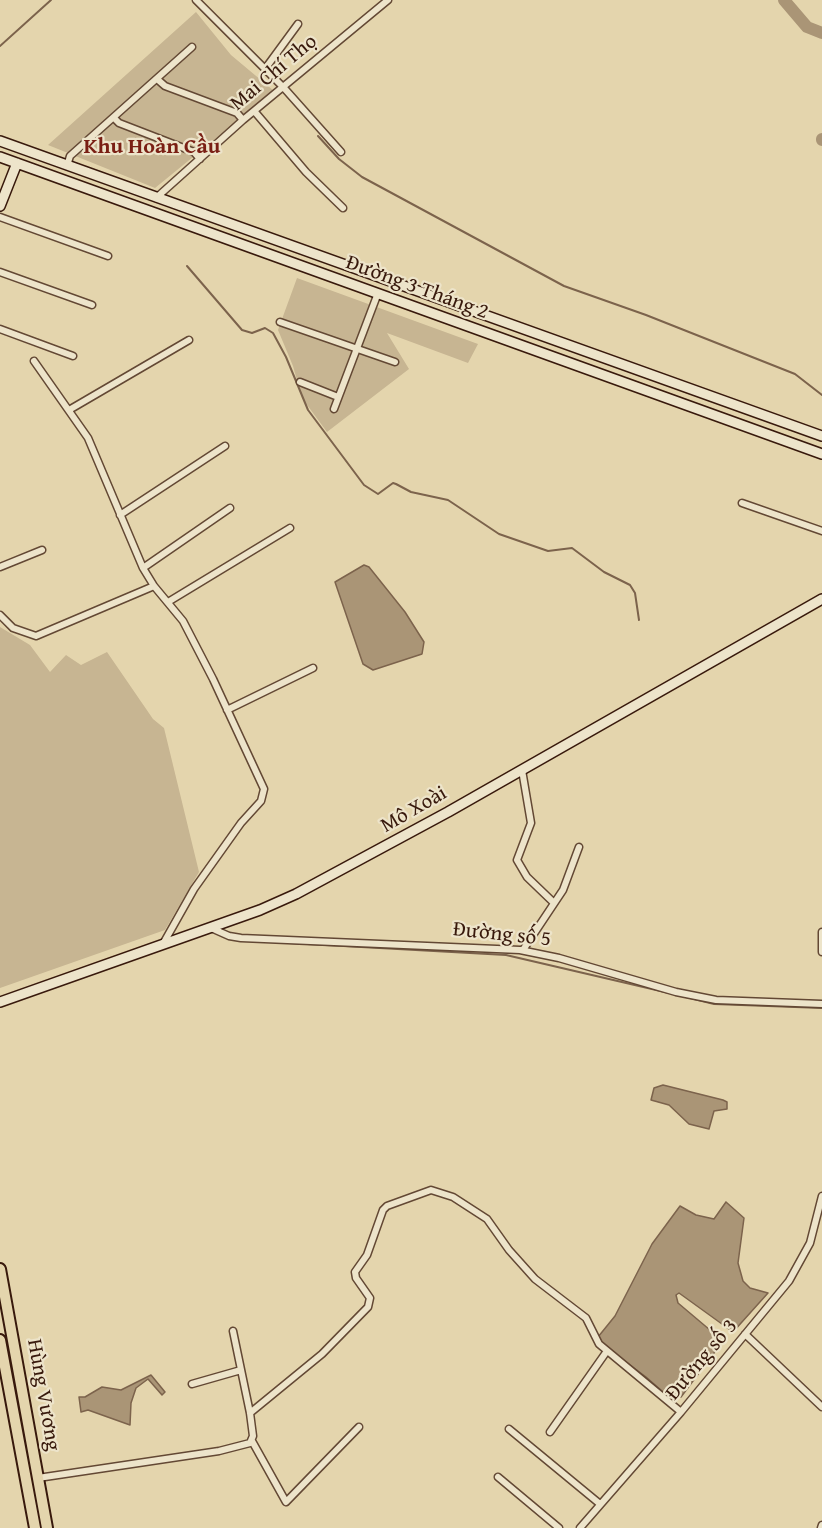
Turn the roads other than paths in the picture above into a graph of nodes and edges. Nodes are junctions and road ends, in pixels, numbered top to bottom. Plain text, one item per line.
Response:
1 (196, 0) edge
2 (385, 1) edge
3 (298, 24) dead end
4 (192, 47) dead end
5 (265, 69) junction
6 (157, 79) junction
7 (284, 88) junction
8 (255, 112) junction
9 (114, 118) junction
10 (243, 120) junction
11 (0, 141) edge
12 (341, 152) dead end
13 (0, 157) edge
14 (200, 159) junction
15 (17, 163) junction
16 (67, 166) junction
17 (156, 198) junction
18 (0, 206) edge
19 (344, 208) dead end
20 (0, 217) edge
21 (260, 234) junction
22 (255, 249) junction
23 (108, 256) dead end
24 (0, 272) edge
25 (378, 293) junction
26 (92, 305) dead end
27 (280, 322) dead end
28 (504, 324) junction
29 (0, 329) edge
30 (498, 337) junction
31 (189, 340) dead end
32 (357, 349) junction
33 (73, 356) dead end
34 (34, 361) dead end
35 (394, 362) dead end
36 (300, 382) dead end
37 (339, 397) junction
38 (334, 409) dead end
39 (69, 410) junction
40 (806, 431) junction
41 (822, 436) edge
42 (225, 446) dead end
43 (800, 447) junction
44 (822, 454) edge
45 (742, 503) dead end
46 (230, 508) dead end
47 (120, 515) junction
48 (290, 528) dead end
49 (822, 531) edge
50 (42, 550) dead end
51 (0, 567) edge
52 (144, 568) junction
53 (154, 586) junction
54 (822, 599) edge
55 (168, 602) junction
56 (0, 615) edge
57 (314, 668) dead end
58 (227, 710) junction
59 (522, 770) junction
60 (579, 847) dead end
61 (553, 902) junction
62 (210, 928) junction
63 (822, 932) edge
64 (163, 944) junction
65 (523, 951) junction
66 (822, 952) edge
67 (0, 1002) edge
68 (822, 1004) edge
69 (822, 1196) edge
70 (0, 1269) edge
71 (233, 1331) dead end
72 (745, 1334) junction
73 (0, 1340) edge
74 (607, 1351) junction
75 (241, 1370) junction
76 (192, 1384) dead end
77 (822, 1407) edge
78 (681, 1412) junction
79 (250, 1413) junction
80 (359, 1427) dead end
81 (509, 1429) dead end
82 (550, 1432) dead end
83 (252, 1441) junction
84 (498, 1477) dead end
85 (38, 1478) junction
86 (600, 1504) junction
87 (38, 1514) junction
88 (35, 1528) edge
89 (46, 1528) edge
90 (559, 1528) edge
91 (580, 1528) edge

1 - 5 street
2 - 7 street, Mai Chí Thọ
3 - 5 street
4 - 6 street
5 - 7 street
6 - 9 street
6 - 10 street
7 - 8 street, Mai Chí Thọ
7 - 12 street
8 - 10 street, Mai Chí Thọ
8 - 19 street
9 - 14 street
9 - 16 street
10 - 14 street, Mai Chí Thọ
11 - 16 main road, Đường 3 Tháng 2
13 - 15 main road, Đường 3 Tháng 2
14 - 17 street, Mai Chí Thọ
15 - 18 main road
15 - 22 main road, Đường 3 Tháng 2
16 - 17 main road, Đường 3 Tháng 2
17 - 21 main road, Đường 3 Tháng 2
20 - 23 street
21 - 22 main road
21 - 28 main road, Đường 3 Tháng 2
22 - 25 main road, Đường 3 Tháng 2
24 - 26 street
25 - 30 main road, Đường 3 Tháng 2
25 - 32 street
27 - 32 street
28 - 30 main road
28 - 40 main road, Đường 3 Tháng 2
29 - 33 street
30 - 43 main road, Đường 3 Tháng 2
31 - 39 street
32 - 35 street
32 - 37 street
34 - 39 street
36 - 37 street
37 - 38 street
39 - 47 street
40 - 41 main road, Đường 3 Tháng 2
40 - 43 main road
42 - 47 street
43 - 44 main road, Đường 3 Tháng 2
45 - 49 street
46 - 52 street
47 - 52 street
48 - 55 street
50 - 51 street
52 - 53 street
53 - 55 street
53 - 56 street
54 - 59 main road, Mô Xoài
55 - 58 street
57 - 58 street
58 - 64 street
59 - 61 street
59 - 62 main road, Mô Xoài
60 - 61 street
61 - 65 street
62 - 64 main road, Mô Xoài
62 - 65 street, Đường số 5
63 - 66 street
64 - 67 main road, Mô Xoài
65 - 68 street, Đường số 5
69 - 72 street, Đường số 3
70 - 85 main road, Hùng Vương
71 - 75 street
72 - 77 street
72 - 78 street, Đường số 3
73 - 87 main road, Hùng Vương
74 - 78 street
74 - 79 street
74 - 82 street
75 - 76 street
75 - 79 street
78 - 86 street, Đường số 3
79 - 83 street
80 - 83 street
81 - 86 street
83 - 85 street
84 - 90 street
85 - 87 main road, Hùng Vương
86 - 91 street, Đường số 3
87 - 88 main road, Hùng Vương
87 - 89 main road, Hùng Vương

